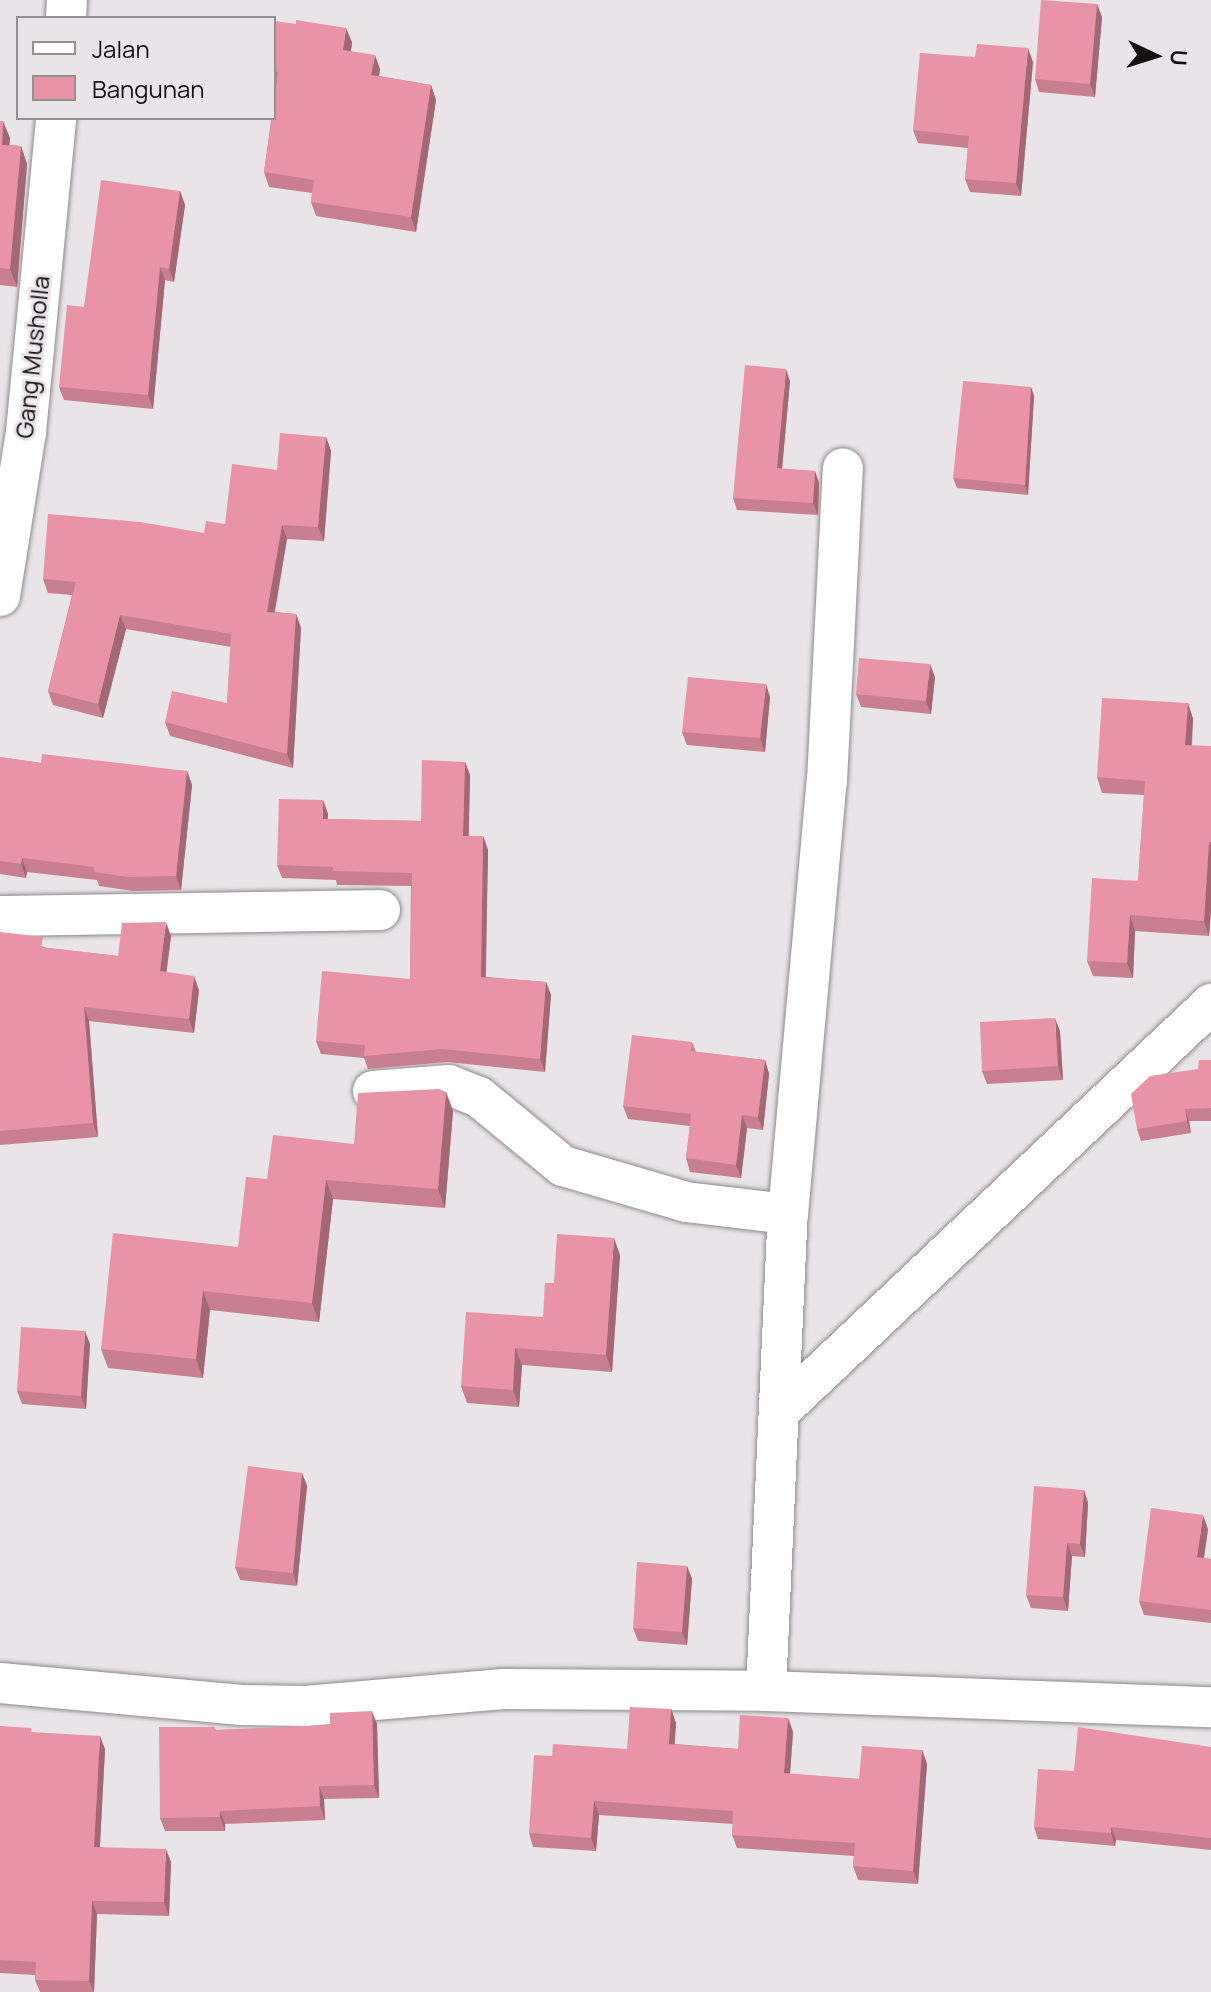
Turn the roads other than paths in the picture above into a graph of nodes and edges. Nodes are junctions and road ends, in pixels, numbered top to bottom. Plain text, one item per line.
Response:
1 (56, 120) edge
2 (843, 468) dead end
3 (0, 596) edge
4 (380, 910) dead end
5 (0, 916) edge
6 (1211, 1004) edge
7 (373, 1091) edge
8 (788, 1214) junction
9 (780, 1411) junction
10 (0, 1683) edge
11 (766, 1691) junction
12 (1211, 1707) edge

1 - 3 street, Gang Musholla
2 - 8 street
4 - 5 street
6 - 9 street
7 - 8 street
8 - 9 street
9 - 11 street
10 - 11 street
11 - 12 street

